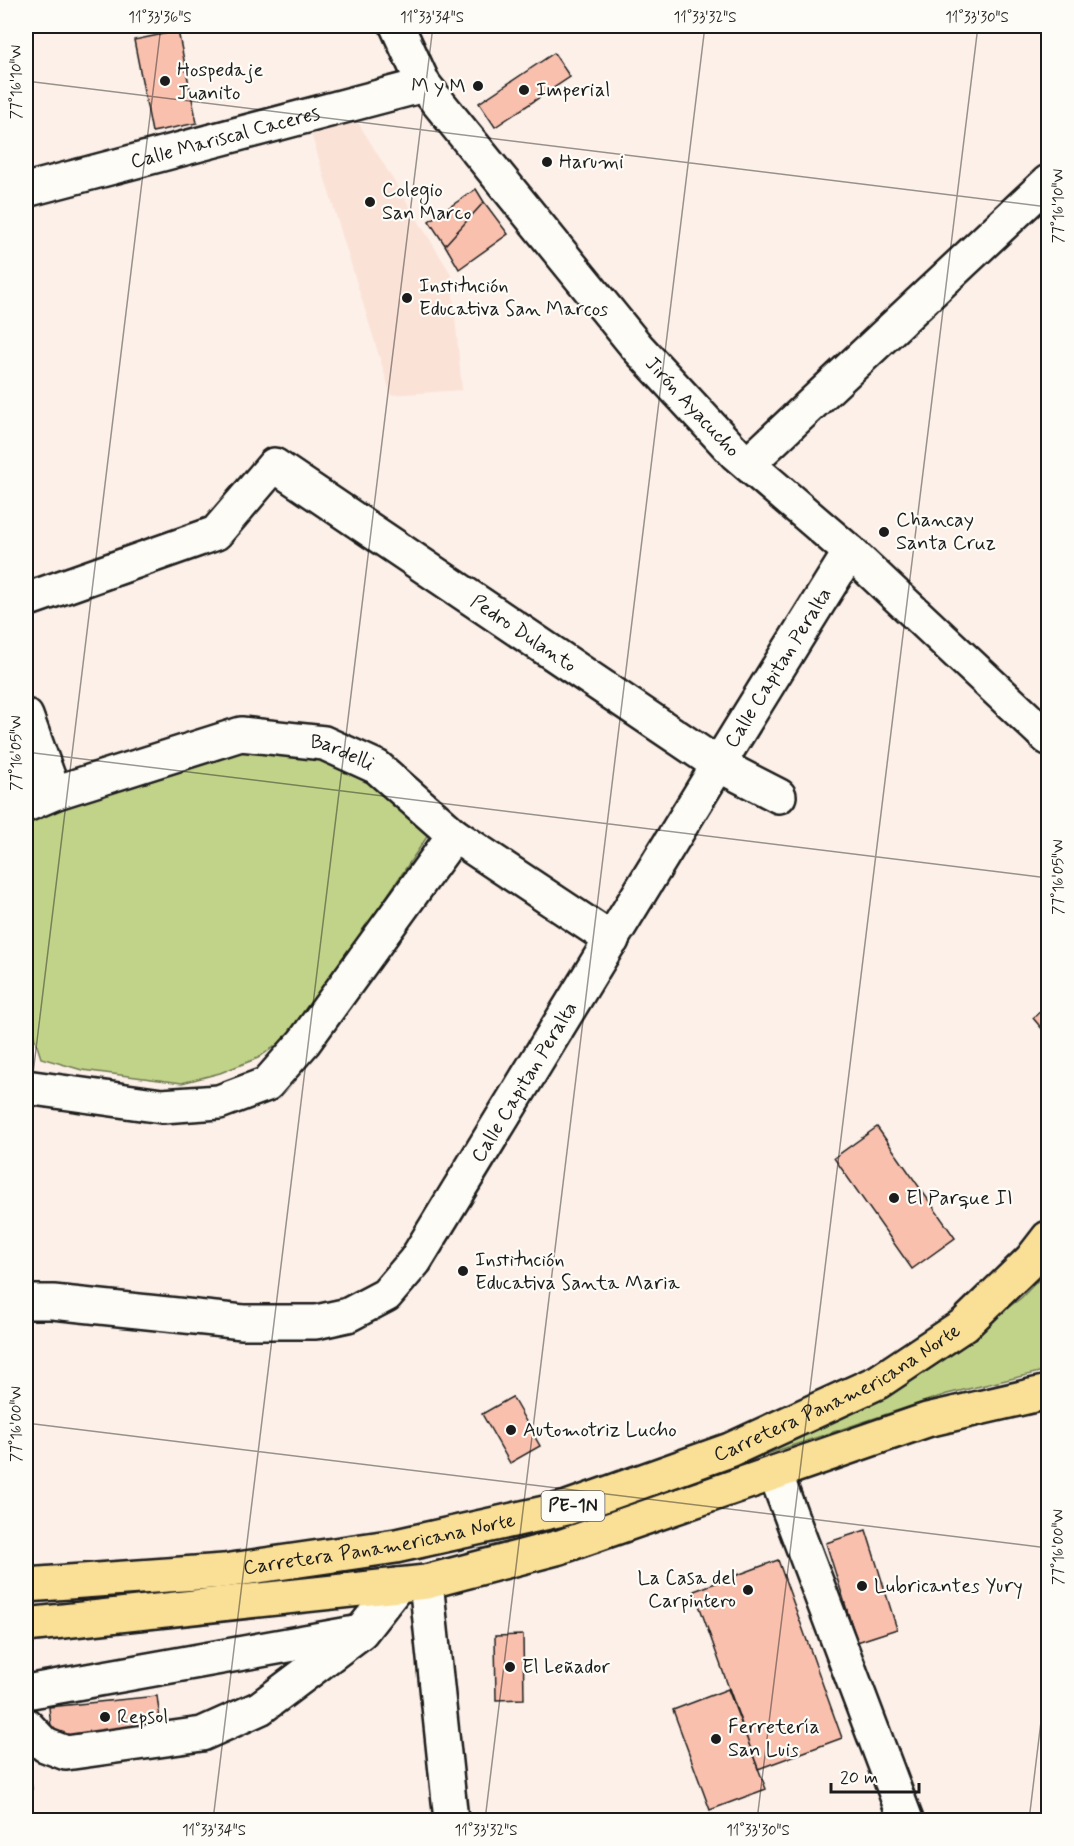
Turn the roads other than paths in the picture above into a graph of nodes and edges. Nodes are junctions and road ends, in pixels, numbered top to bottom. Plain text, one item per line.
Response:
1 (397, 26) edge
2 (424, 85) junction
3 (1048, 182) edge
4 (26, 190) edge
5 (748, 464) junction
6 (850, 552) junction
7 (26, 600) edge
8 (26, 716) edge
9 (1048, 738) edge
10 (717, 764) junction
11 (779, 796) dead end
12 (40, 799) edge
13 (454, 835) junction
14 (612, 940) junction
15 (26, 1087) edge
16 (1048, 1238) edge
17 (26, 1302) edge
18 (1048, 1392) edge
19 (774, 1473) junction
20 (412, 1584) junction
21 (26, 1585) edge
22 (26, 1625) edge
23 (361, 1632) junction
24 (26, 1692) edge
25 (26, 1725) edge
26 (451, 1821) edge
27 (906, 1821) edge

1 - 2 street, Jirón Ayacucho
2 - 4 street, Calle Mariscal Caceres
2 - 5 street, Jirón Ayacucho
3 - 5 street
5 - 6 street, Jirón Ayacucho
6 - 9 street, Jirón Ayacucho
6 - 10 street, Calle Capitan Peralta
7 - 10 street, Pedro Dulanto
8 - 12 street
10 - 11 street, Pedro Dulanto
10 - 14 street, Calle Capitan Peralta
12 - 13 street, Bardelli
13 - 14 street, Bardelli
13 - 15 street
14 - 17 street, Calle Capitan Peralta
16 - 21 highway, Carretera Panamericana Norte / PE-1N
18 - 19 highway, Carretera Panamericana Norte / PE-1N
19 - 20 highway, Carretera Panamericana Norte / PE-1N
19 - 27 street
20 - 22 highway, Carretera Panamericana Norte / PE-1N
20 - 23 street
20 - 26 street
23 - 24 street
23 - 25 street

